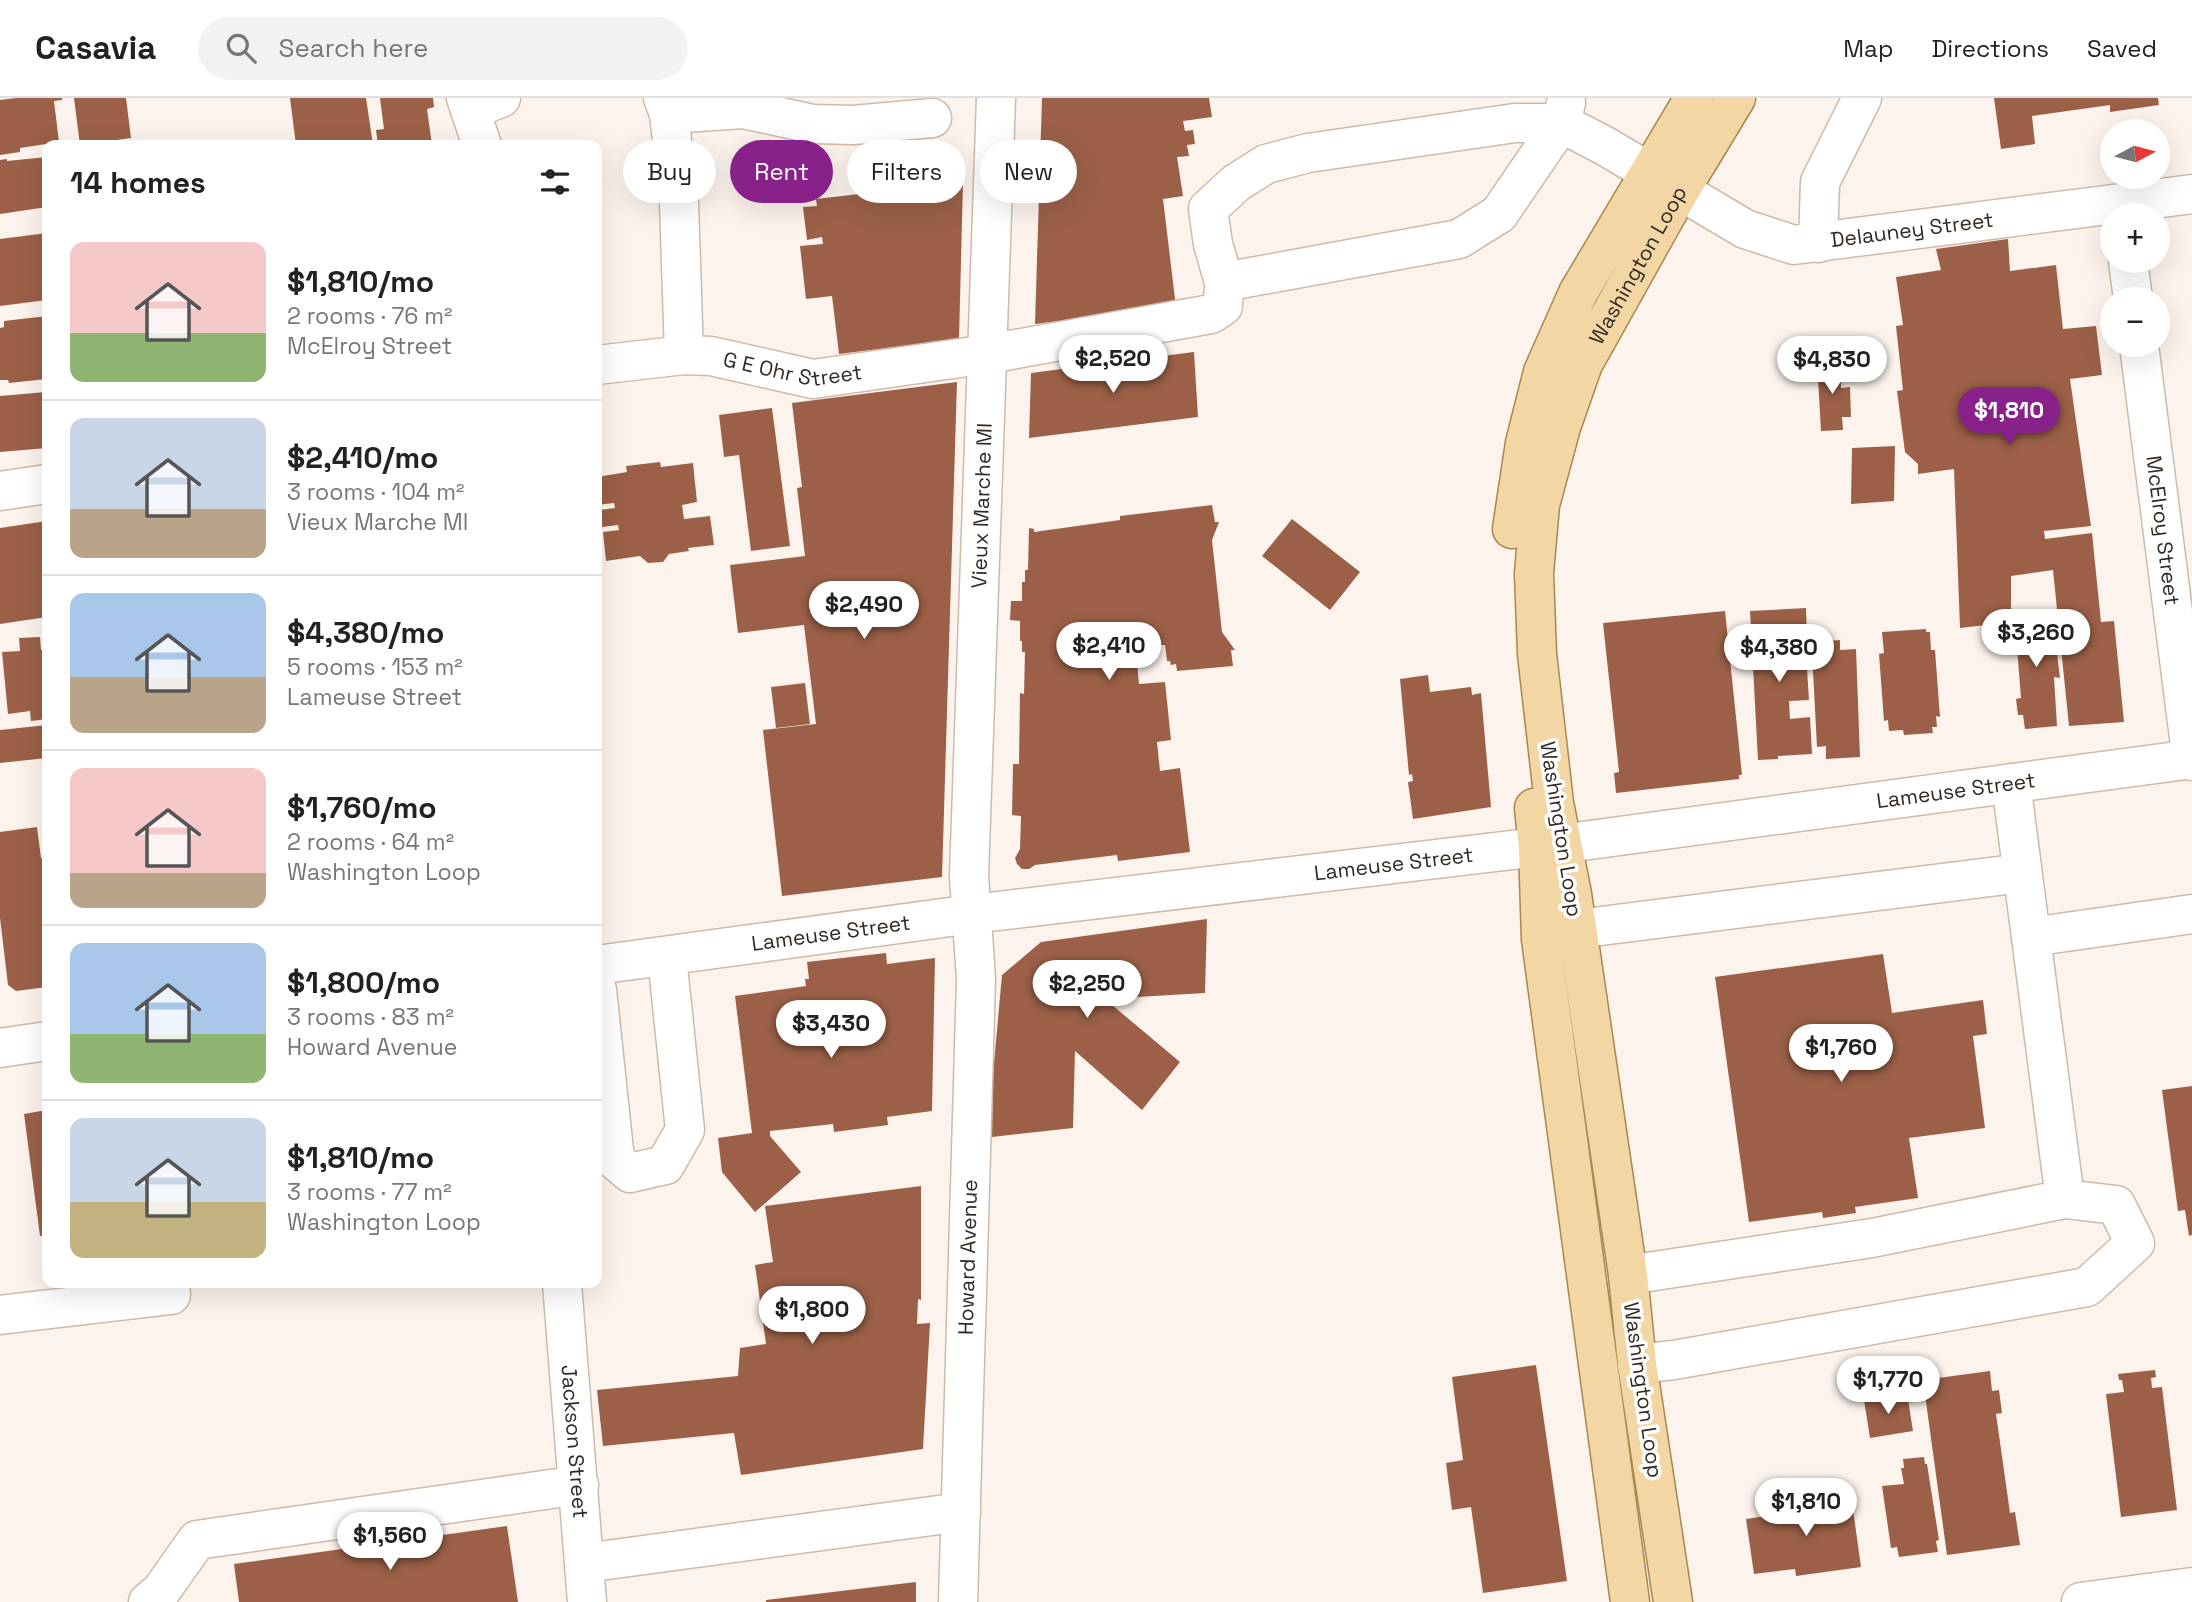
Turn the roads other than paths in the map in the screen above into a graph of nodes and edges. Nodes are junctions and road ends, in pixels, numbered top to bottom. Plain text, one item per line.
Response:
1 (996, 98) edge
2 (1694, 98) edge
3 (1736, 98) edge
4 (1862, 98) edge
5 (666, 106) edge
6 (1564, 111) edge
7 (1477, 113) edge
8 (932, 118) dead end
9 (1665, 182) junction
10 (2192, 194) edge
11 (2149, 203) edge
12 (2100, 211) edge
13 (1818, 243) junction
14 (1224, 282) junction
15 (988, 354) junction
16 (684, 355) junction
17 (2140, 357) edge
18 (602, 364) edge
19 (42, 485) edge
20 (0, 491) edge
21 (2192, 760) edge
22 (2011, 783) junction
23 (1550, 844) junction
24 (2022, 873) junction
25 (972, 914) junction
26 (2192, 914) edge
27 (1577, 929) junction
28 (2031, 937) junction
29 (667, 957) junction
30 (602, 964) edge
31 (602, 1037) edge
32 (42, 1042) edge
33 (0, 1048) edge
34 (2065, 1199) junction
35 (1584, 1264) junction
36 (1627, 1266) junction
37 (170, 1288) edge
38 (562, 1288) edge
39 (0, 1315) edge
40 (1637, 1364) junction
41 (579, 1485) junction
42 (961, 1512) junction
43 (585, 1563) junction
44 (2192, 1587) edge
45 (148, 1602) edge
46 (587, 1602) edge
47 (958, 1602) edge
48 (1630, 1602) edge
49 (1673, 1602) edge
50 (2081, 1602) edge

1 - 15 street, Vieux Marche Ml
2 - 9 main road, Washington Loop
3 - 9 main road, Washington Loop
4 - 13 street
5 - 8 street
5 - 16 street
6 - 7 street
6 - 9 street, Delauney Street
6 - 14 street
7 - 14 street
9 - 13 street, Delauney Street
9 - 23 main road, Washington Loop
10 - 11 street, Delauney Street
12 - 13 street, Delauney Street
14 - 15 street, G E Ohr Street
15 - 16 street, G E Ohr Street
15 - 25 street, Vieux Marche Ml
16 - 18 street, G E Ohr Street
17 - 21 street, McElroy Street
19 - 20 street
21 - 22 street, Lameuse Street
22 - 23 street, Lameuse Street
22 - 24 street
23 - 25 street, Lameuse Street
23 - 27 main road, Washington Loop
23 - 35 main road, Washington Loop
24 - 27 street
24 - 28 street
25 - 29 street, Lameuse Street
25 - 42 street, Howard Avenue
26 - 28 street
27 - 36 main road, Washington Loop
28 - 34 street
29 - 30 street, Lameuse Street
29 - 31 street
32 - 33 street
34 - 36 street
34 - 40 street
35 - 36 street
35 - 48 main road, Washington Loop
36 - 40 main road, Washington Loop
37 - 39 street
38 - 41 street, Jackson Street
40 - 49 main road, Washington Loop
41 - 43 street, Jackson Street
41 - 45 street
42 - 43 street
42 - 47 street, Howard Avenue
43 - 46 street, Jackson Street
44 - 50 street

